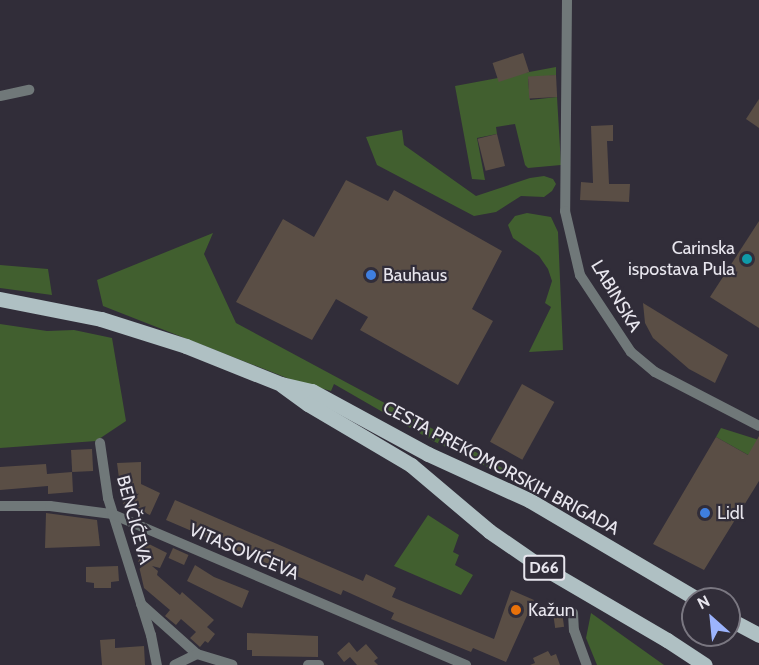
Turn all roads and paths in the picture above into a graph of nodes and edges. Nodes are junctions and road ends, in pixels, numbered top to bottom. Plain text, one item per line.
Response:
1 (567, 0) edge
2 (29, 90) dead end
3 (0, 96) edge
4 (0, 299) edge
5 (281, 384) junction
6 (759, 426) edge
7 (100, 442) dead end
8 (0, 506) edge
9 (112, 514) junction
10 (681, 590) edge
11 (141, 604) junction
12 (573, 613) dead end
13 (741, 625) edge
14 (759, 635) edge
15 (197, 654) junction
16 (691, 659) edge
17 (157, 665) edge
18 (174, 665) edge
19 (232, 665) edge
20 (308, 665) edge
21 (319, 665) edge
22 (466, 665) edge
23 (587, 665) edge
24 (705, 665) edge

1 - 6 street, LABINSKA
2 - 3 street
4 - 5 main road, CESTA PREKOMORSKIH BRIGADA / D66
5 - 10 main road, CESTA PREKOMORSKIH BRIGADA / D66
5 - 16 main road, CESTA PREKOMORSKIH BRIGADA / D66
7 - 9 street, BENČIĆEVA
8 - 9 street, VITASOVIĆEVA
9 - 11 street, BENČIĆEVA
9 - 22 street, VITASOVIĆEVA
11 - 15 street
11 - 17 street, BENČIĆEVA
12 - 23 street
13 - 14 main road
15 - 18 street
15 - 19 street
16 - 24 main road, D66
20 - 21 street

